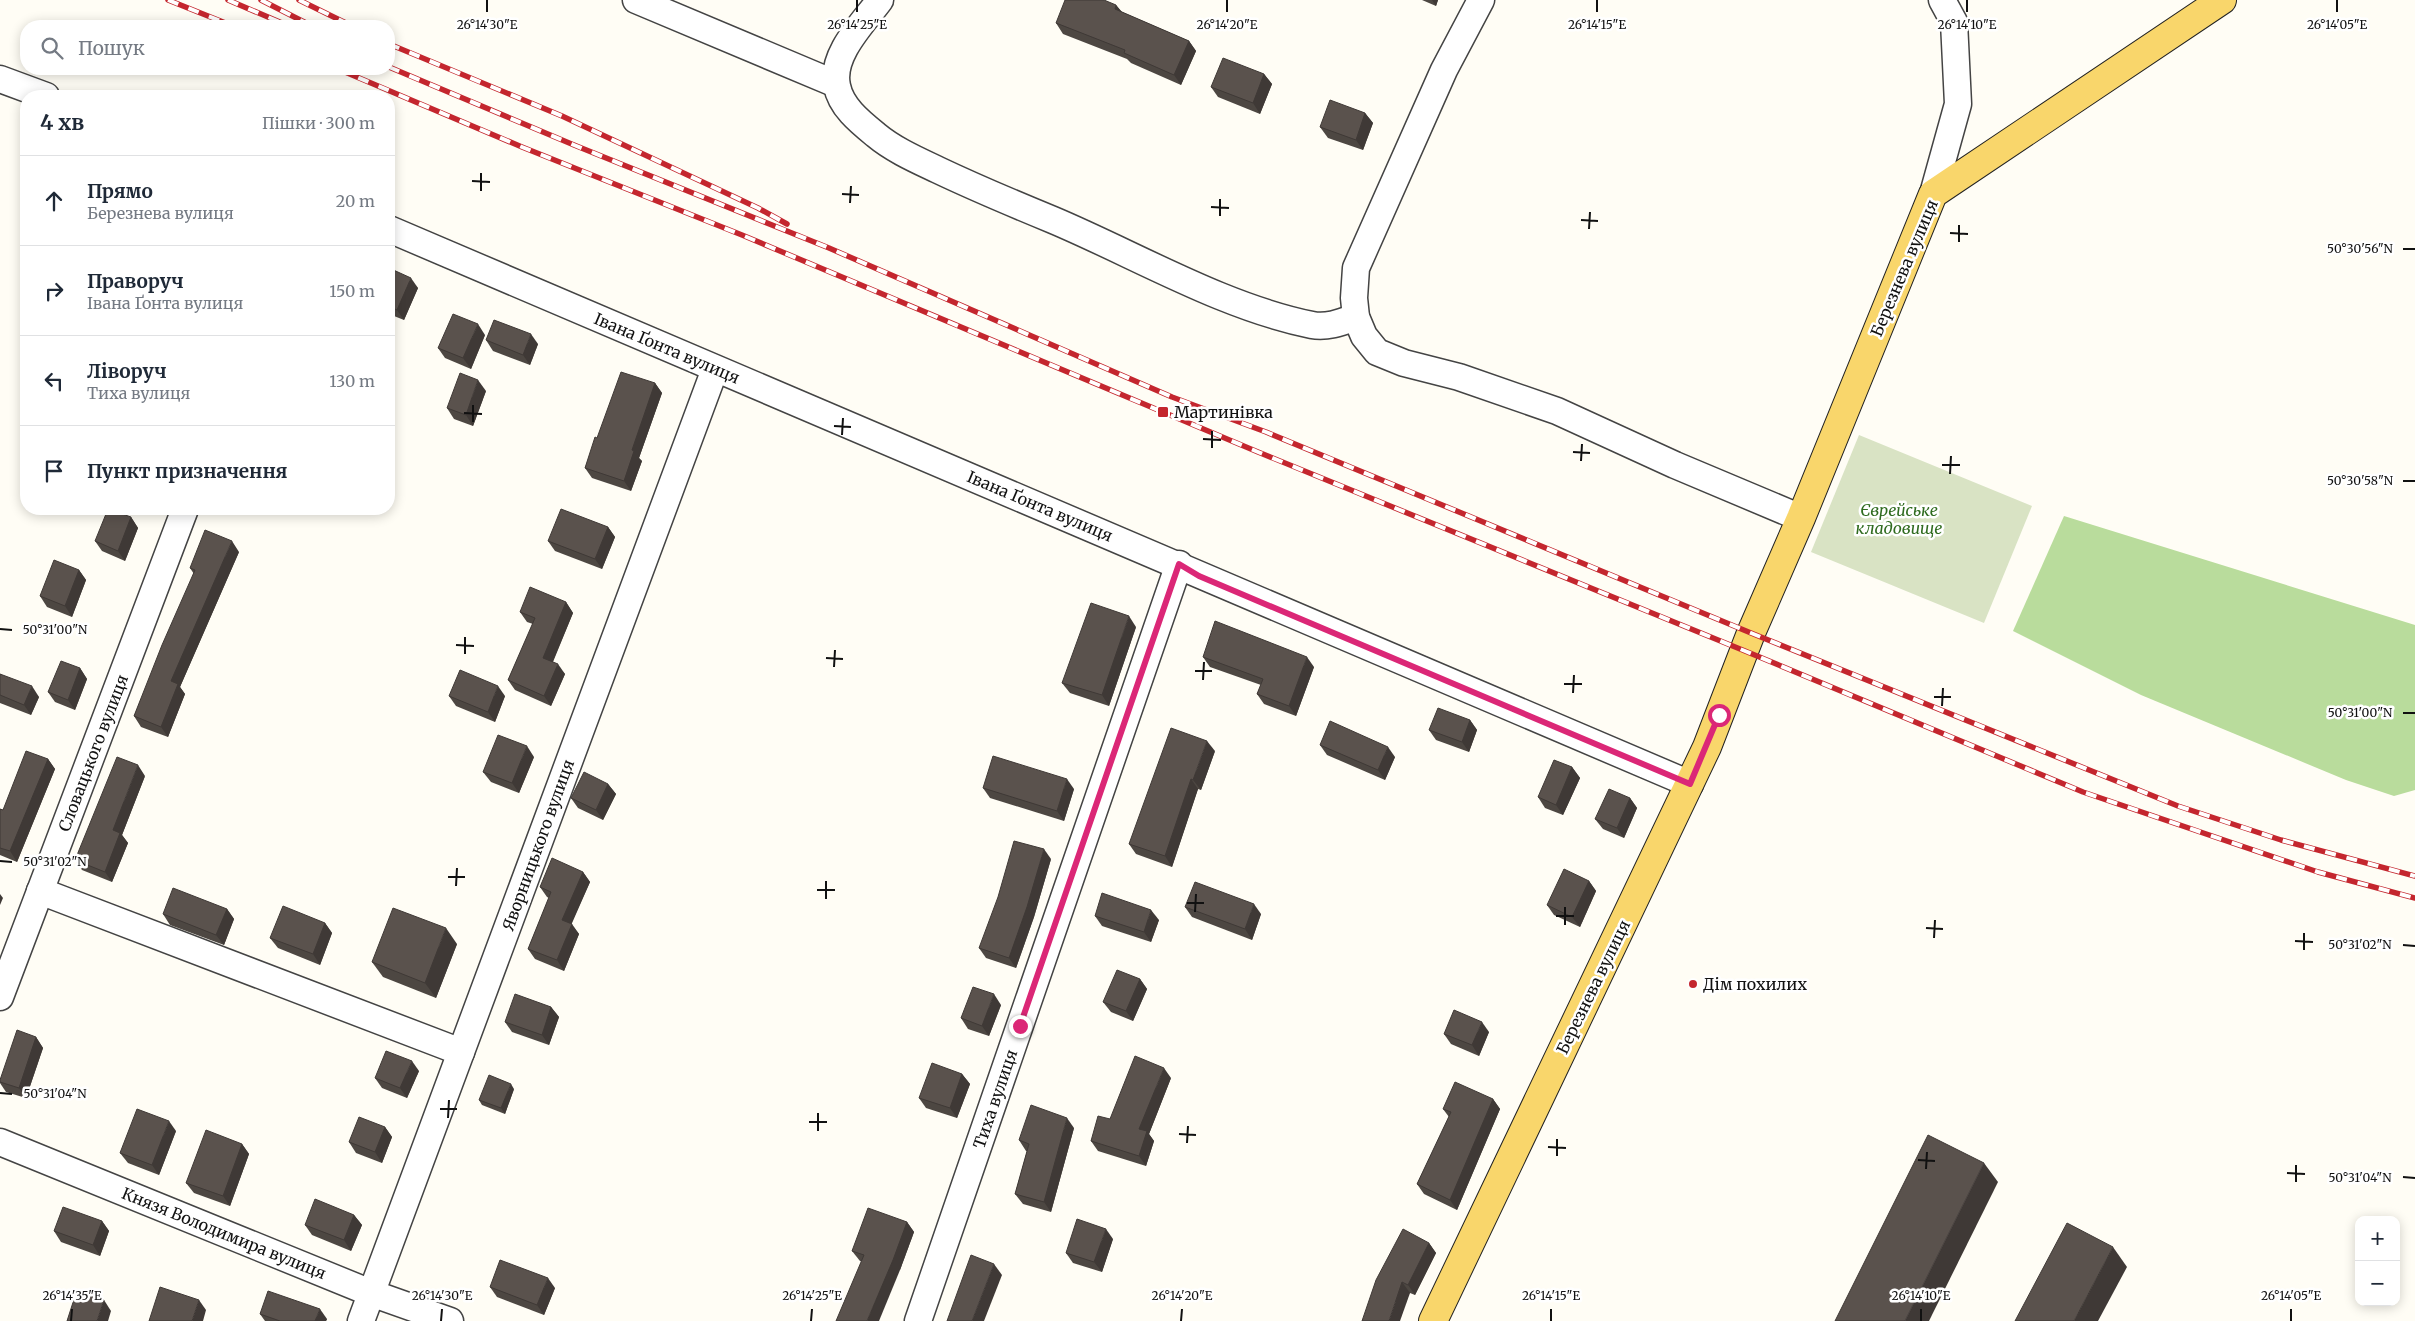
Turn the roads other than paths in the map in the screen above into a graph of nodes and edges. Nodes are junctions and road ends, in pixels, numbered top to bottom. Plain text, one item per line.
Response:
1 (636, 0) edge
2 (880, 0) edge
3 (1481, 0) edge
4 (1942, 0) edge
5 (2222, 0) edge
6 (0, 79) edge
7 (836, 84) junction
8 (30, 90) edge
9 (1933, 194) junction
10 (395, 232) edge
11 (1356, 317) junction
12 (715, 369) junction
13 (183, 515) edge
14 (1801, 518) junction
15 (1179, 564) junction
16 (1690, 784) junction
17 (40, 891) junction
18 (0, 997) edge
19 (461, 1052) junction
20 (0, 1142) edge
21 (371, 1293) junction
22 (361, 1321) edge
23 (450, 1321) edge
24 (918, 1321) edge
25 (1433, 1321) edge

1 - 7 street
2 - 7 street
3 - 11 street
4 - 9 street
5 - 9 main road, Березнева вулиця
6 - 8 street
7 - 11 street
9 - 14 main road, Березнева вулиця
10 - 12 street, Івана Ґонта вулиця
11 - 14 street
12 - 15 street, Івана Ґонта вулиця
12 - 19 street, Яворницького вулиця
13 - 17 street, Словацького вулиця
14 - 16 main road, Березнева вулиця
15 - 16 street, Івана Ґонта вулиця
15 - 24 street, Тиха вулиця
16 - 25 main road, Березнева вулиця
17 - 18 street, Словацького вулиця
17 - 19 street
19 - 21 street, Яворницького вулиця
20 - 21 street, Князя Володимира вулиця
21 - 22 street, Яворницького вулиця
21 - 23 street, Князя Володимира вулиця

